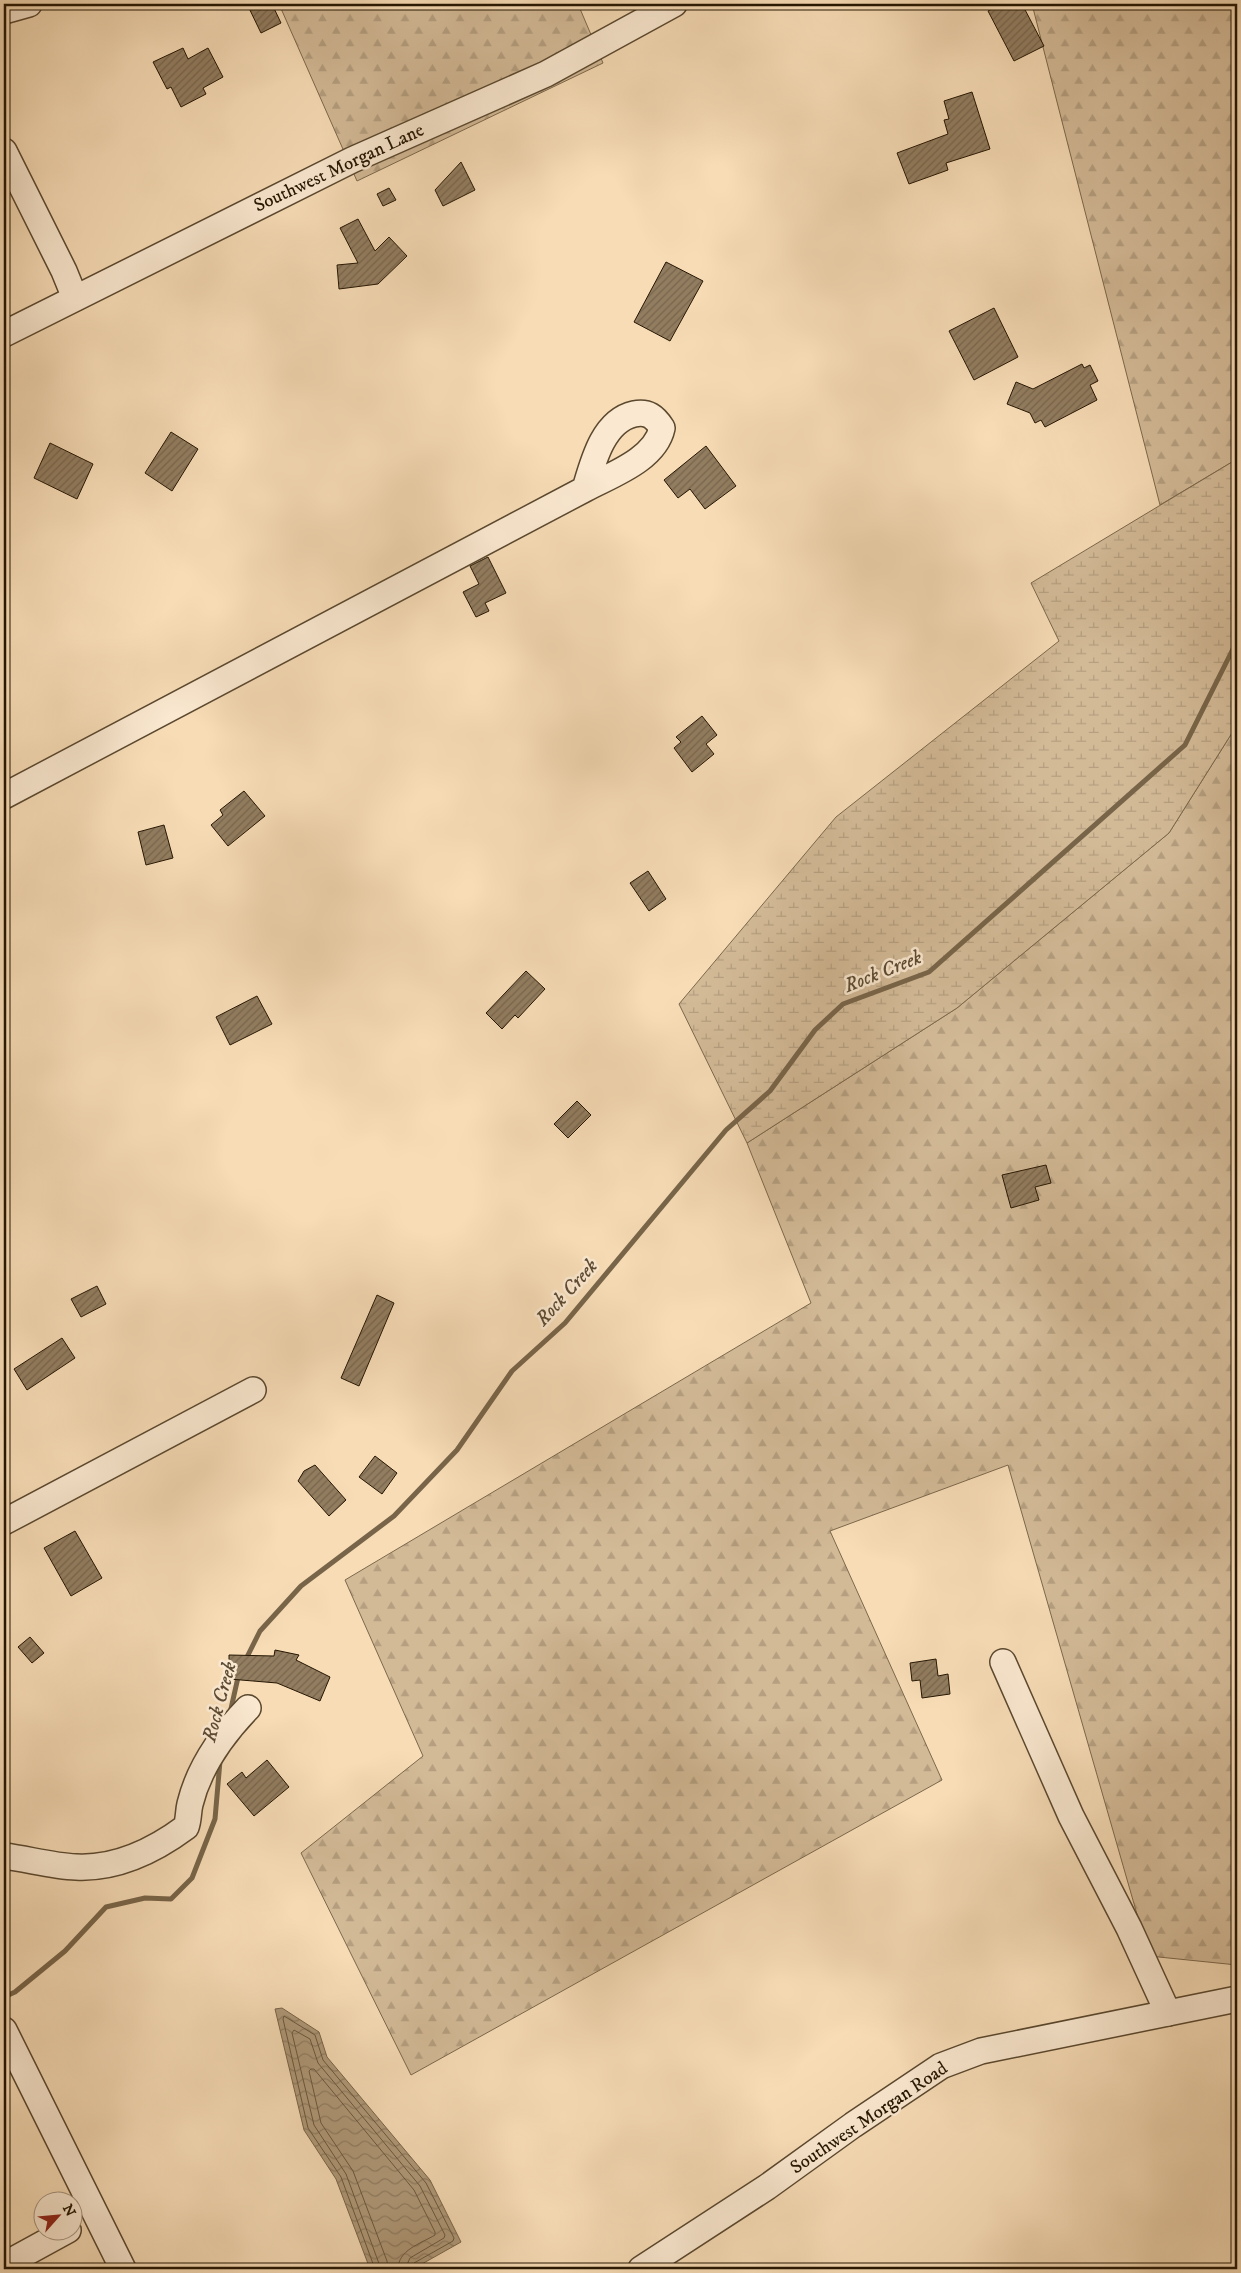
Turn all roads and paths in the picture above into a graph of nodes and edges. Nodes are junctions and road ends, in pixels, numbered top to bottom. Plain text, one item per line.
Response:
1 (29, 4) edge
2 (674, 4) edge
3 (4, 11) edge
4 (4, 151) edge
5 (75, 298) junction
6 (4, 334) edge
7 (585, 489) dead end
8 (4, 796) edge
9 (253, 1390) dead end
10 (4, 1522) edge
11 (1004, 1662) dead end
12 (248, 1708) dead end
13 (4, 1856) edge
14 (1237, 1999) edge
15 (1168, 2013) junction
16 (4, 2030) edge
17 (96, 2216) junction
18 (82, 2223) edge
19 (50, 2240) edge
20 (4, 2265) edge
21 (123, 2269) edge
22 (641, 2269) edge

1 - 3 street
2 - 5 street, Southwest Morgan Lane
4 - 5 street
5 - 6 street, Southwest Morgan Lane
7 - 8 street
9 - 10 street
11 - 15 street
12 - 13 street
14 - 15 street, Southwest Morgan Road
15 - 22 street, Southwest Morgan Road
16 - 17 street
17 - 18 street
17 - 21 street
19 - 20 street

